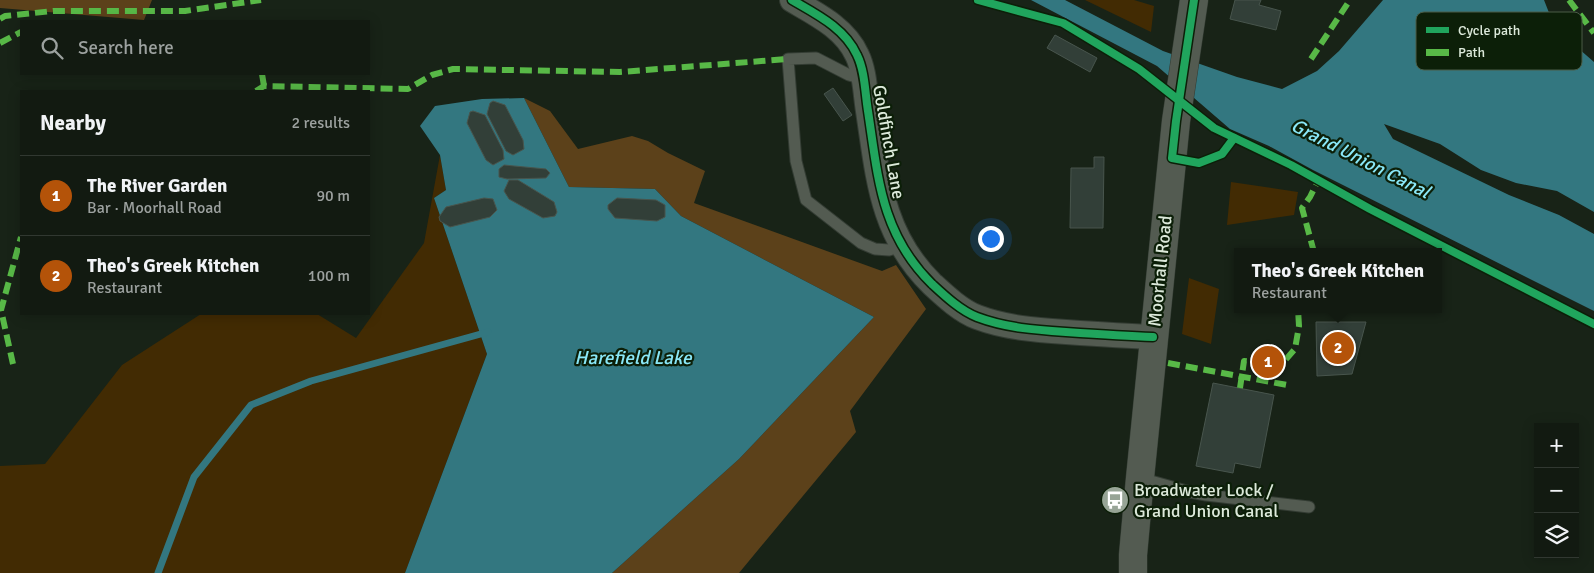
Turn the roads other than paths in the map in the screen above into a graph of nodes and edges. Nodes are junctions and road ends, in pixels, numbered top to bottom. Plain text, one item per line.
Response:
1 (792, 0) edge
2 (1193, 9) edge
3 (863, 79) junction
4 (902, 246) junction
5 (1153, 337) junction
6 (1140, 478) junction
7 (1309, 508) dead end
8 (1133, 573) edge

1 - 3 street, Goldfinch Lane
2 - 5 street, Moorhall Road
3 - 4 street, Goldfinch Lane
3 - 4 lane
4 - 5 street, Goldfinch Lane
5 - 6 street, Moorhall Road
6 - 7 lane
6 - 8 street, Moorhall Road

